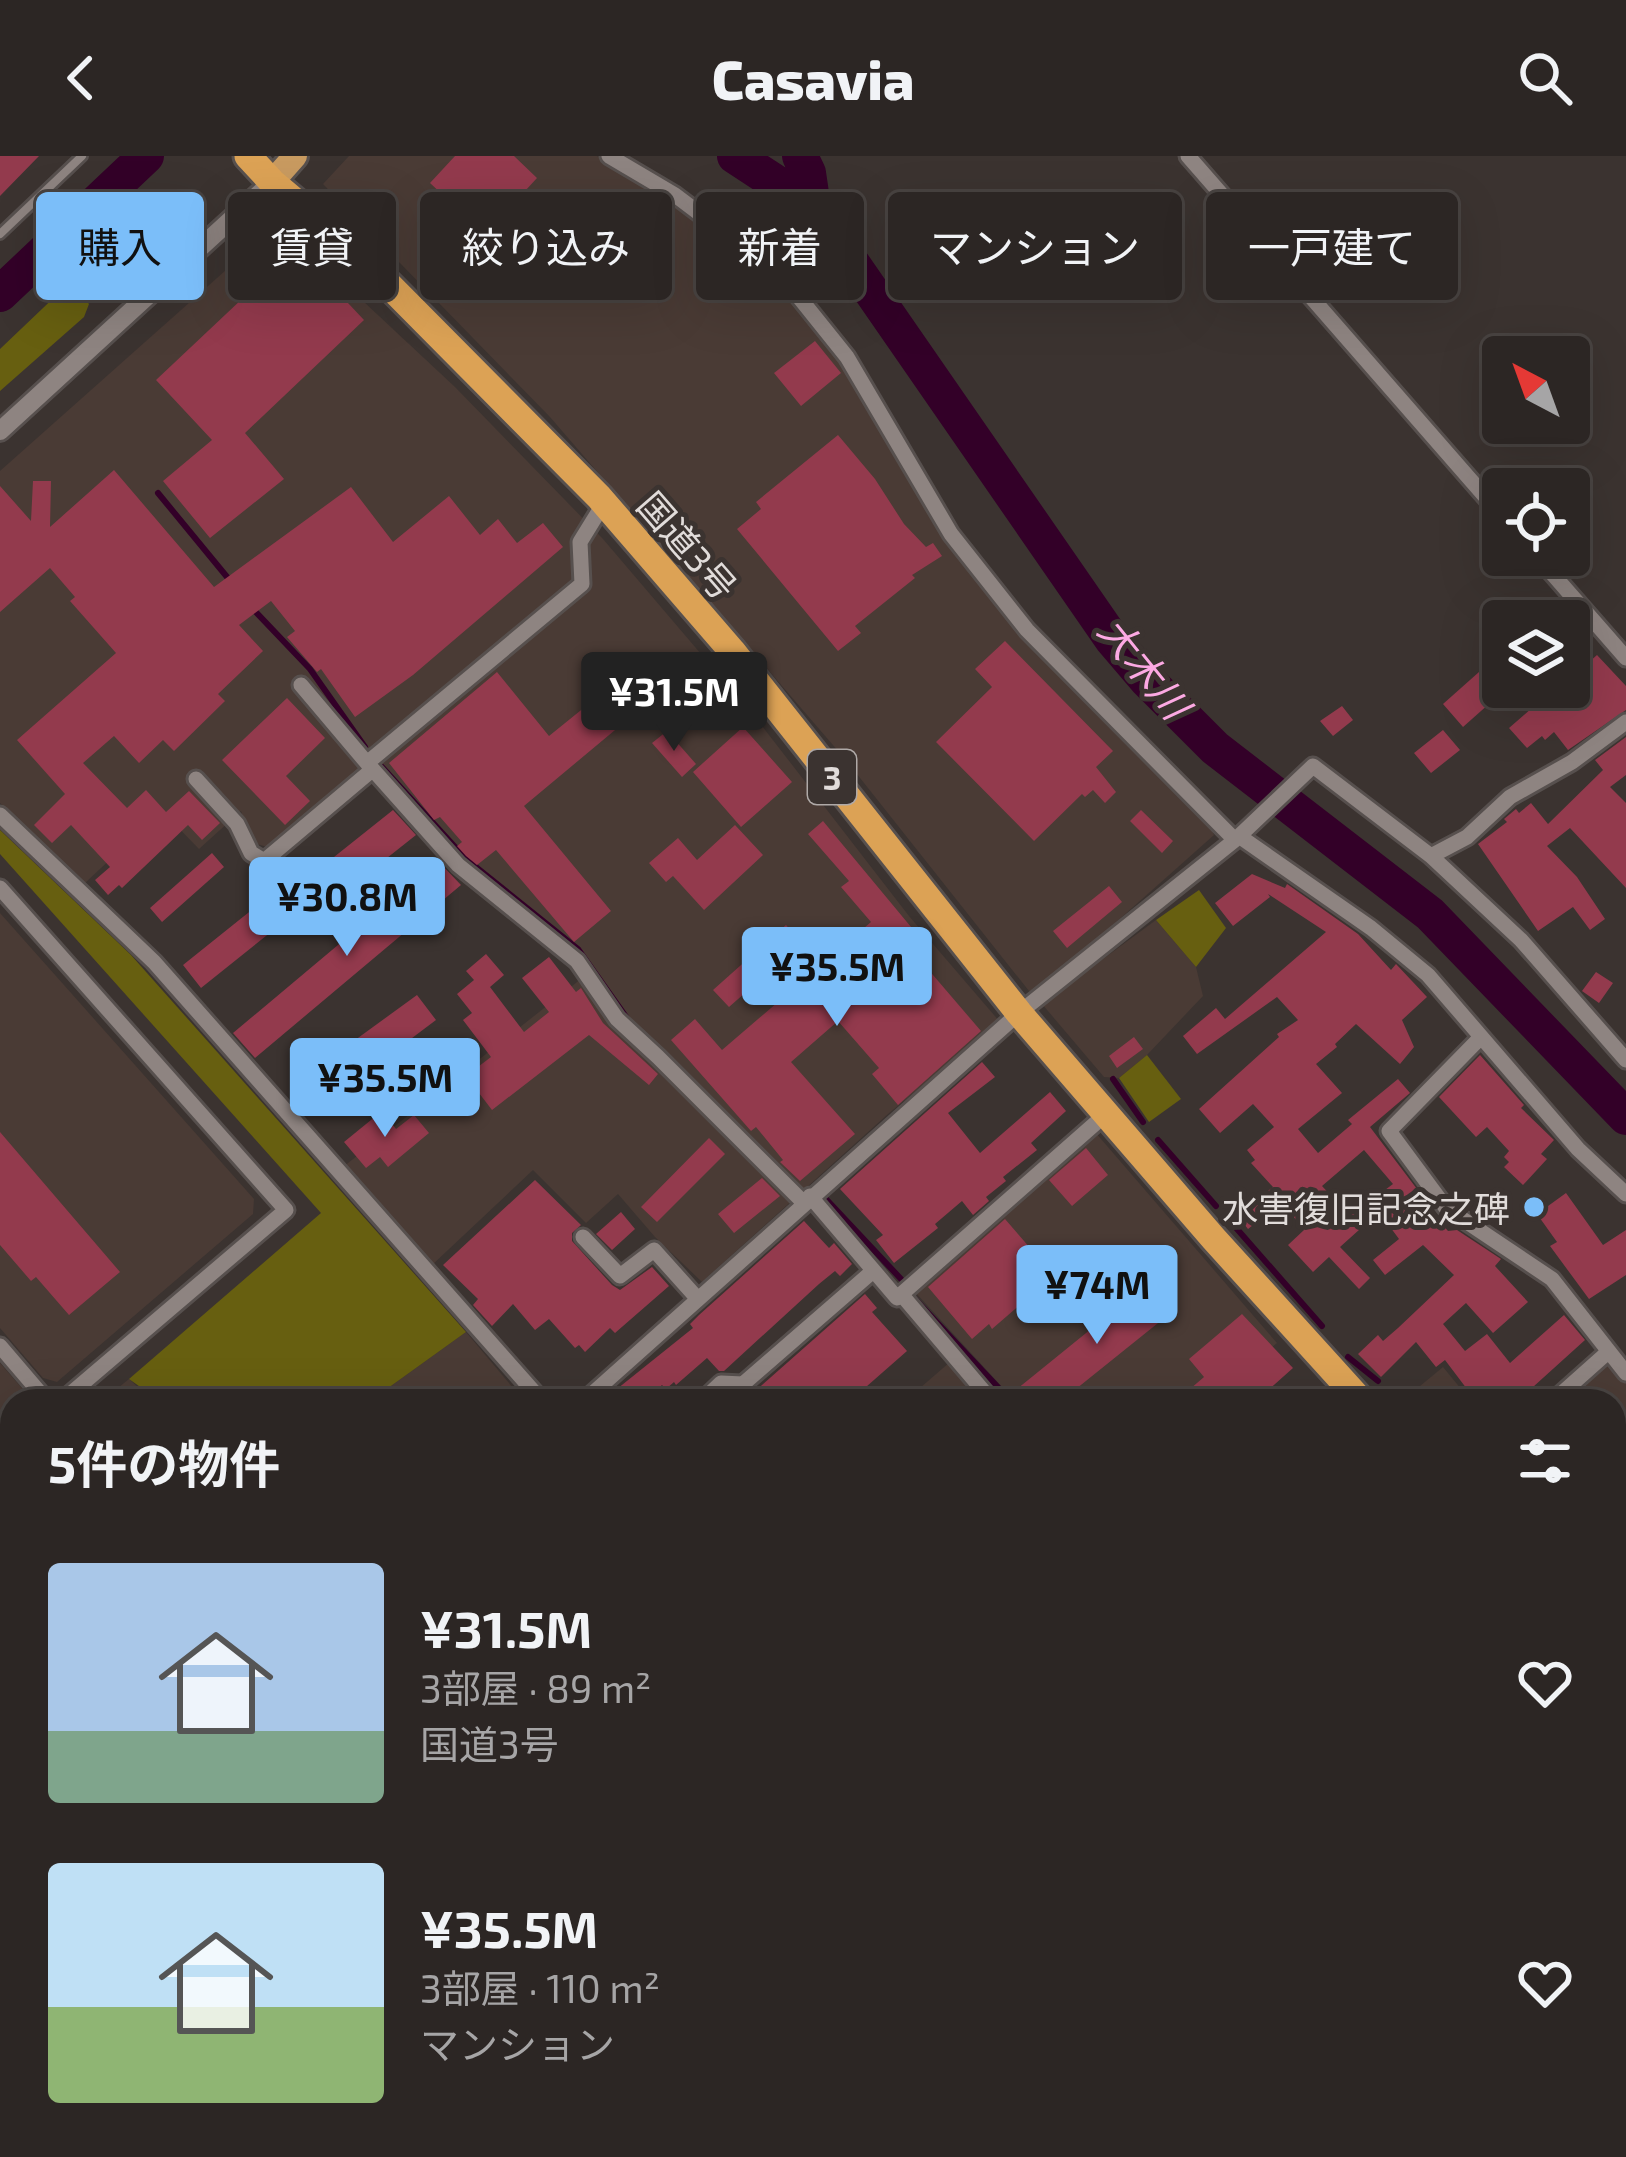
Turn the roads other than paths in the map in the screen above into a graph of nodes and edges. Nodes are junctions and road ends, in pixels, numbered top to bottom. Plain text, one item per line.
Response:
1 (82, 156) edge
2 (248, 156) edge
3 (295, 156) edge
4 (609, 156) edge
5 (1188, 156) edge
6 (272, 182) junction
7 (0, 235) edge
8 (0, 431) edge
9 (1482, 494) edge
10 (604, 503) junction
11 (1554, 576) edge
12 (1626, 658) edge
13 (301, 685) dead end
14 (1626, 722) edge
15 (369, 767) junction
16 (196, 778) dead end
17 (0, 815) edge
18 (1237, 838) junction
19 (1431, 856) junction
20 (0, 888) edge
21 (1019, 1013) junction
22 (1481, 1036) junction
23 (1626, 1060) edge
24 (1106, 1114) junction
25 (1626, 1194) edge
26 (807, 1199) junction
27 (584, 1237) dead end
28 (873, 1271) junction
29 (901, 1294) junction
30 (697, 1298) junction
31 (0, 1346) edge
32 (1608, 1352) junction
33 (1626, 1373) edge
34 (37, 1389) edge
35 (76, 1389) edge
36 (531, 1389) edge
37 (597, 1389) edge
38 (715, 1389) edge
39 (982, 1389) edge
40 (1349, 1389) edge
41 (1566, 1389) edge

1 - 7 lane
2 - 6 highway, 国道3号 / 3
3 - 6 main road
4 - 18 street
5 - 9 street
6 - 8 street
6 - 10 highway, 国道3号 / 3
10 - 15 street
10 - 21 highway, 国道3号 / 3
11 - 12 street
13 - 15 street
14 - 19 street
15 - 16 street
15 - 26 street
17 - 36 street
18 - 19 street
18 - 21 street
18 - 22 street
19 - 23 street
20 - 35 street
21 - 24 highway, 国道3号 / 3
21 - 26 street
22 - 25 street
22 - 32 street
24 - 29 street
24 - 40 highway, 国道3号 / 3
26 - 28 street
26 - 30 street
27 - 30 street
28 - 29 street
28 - 38 street
29 - 39 street
30 - 37 street
31 - 34 street
32 - 33 street
32 - 41 street

